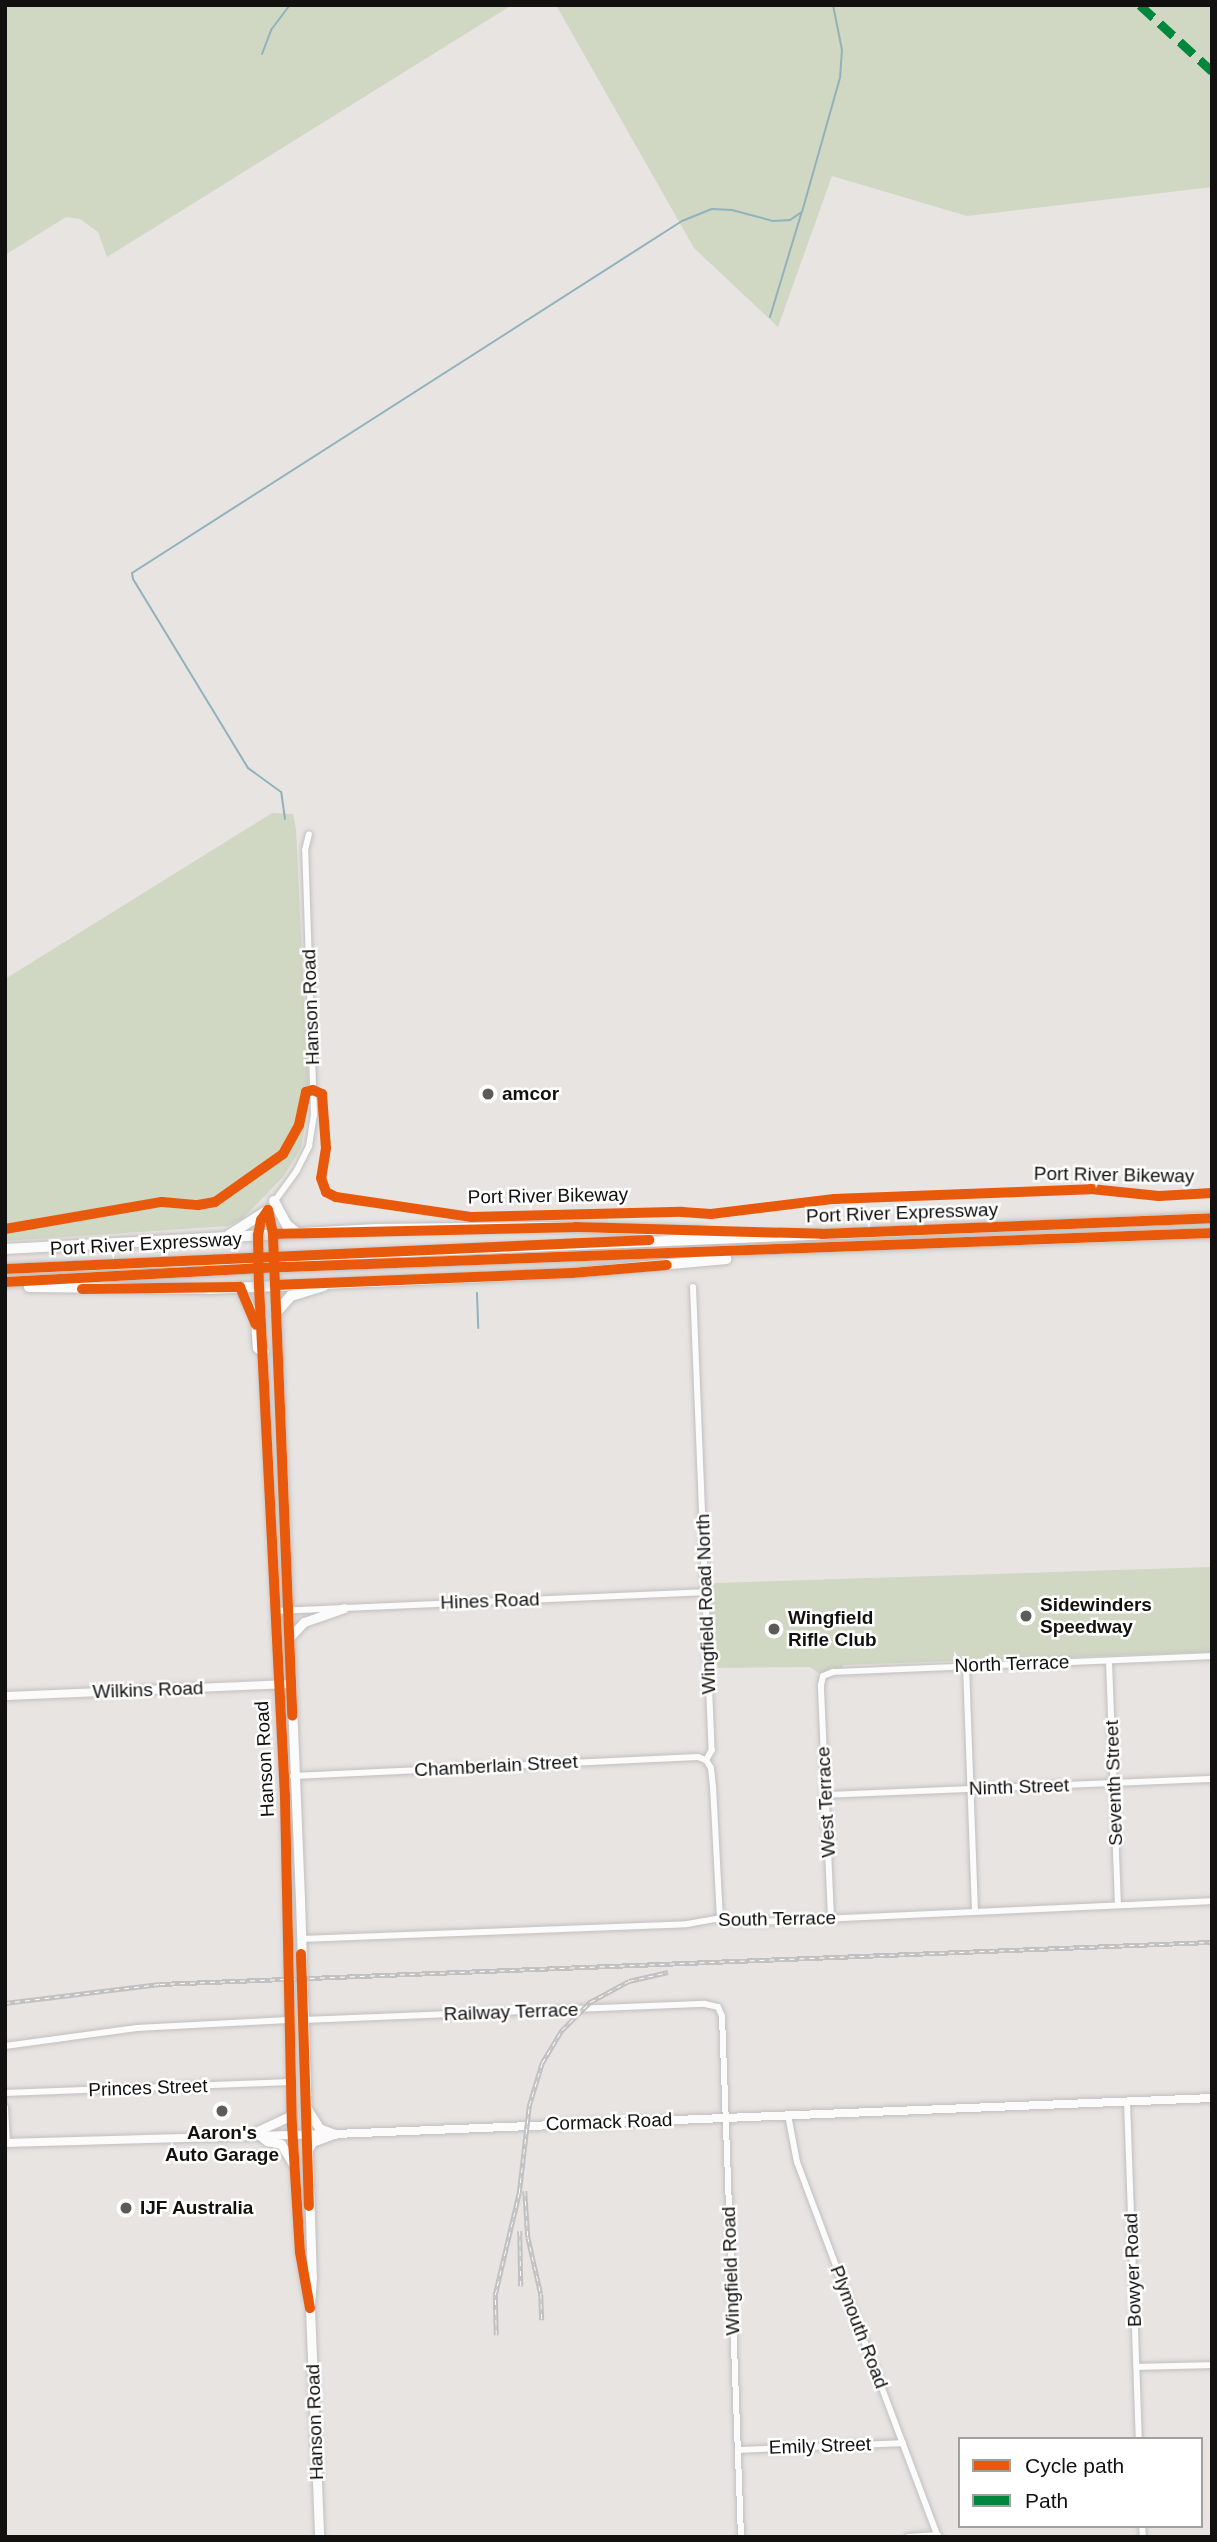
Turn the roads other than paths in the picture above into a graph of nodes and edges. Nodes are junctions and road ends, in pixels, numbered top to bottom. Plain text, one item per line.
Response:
1 (309, 834) dead end
2 (271, 1206) junction
3 (1212, 1218) edge
4 (297, 1233) junction
5 (1212, 1233) edge
6 (273, 1234) junction
7 (822, 1234) junction
8 (258, 1235) junction
9 (226, 1236) junction
10 (5, 1249) edge
11 (813, 1249) junction
12 (5, 1269) edge
13 (339, 1282) junction
14 (5, 1284) edge
15 (275, 1285) junction
16 (259, 1286) junction
17 (240, 1287) junction
18 (693, 1287) dead end
19 (276, 1313) junction
20 (264, 1352) junction
21 (706, 1592) junction
22 (344, 1608) junction
23 (288, 1610) junction
24 (274, 1611) junction
25 (289, 1639) junction
26 (1212, 1656) edge
27 (1109, 1661) junction
28 (966, 1666) junction
29 (278, 1684) junction
30 (291, 1684) junction
31 (821, 1685) joint
32 (5, 1696) edge
33 (706, 1760) junction
34 (284, 1776) junction
35 (296, 1776) junction
36 (1212, 1779) edge
37 (1114, 1783) junction
38 (970, 1789) junction
39 (825, 1795) junction
40 (1212, 1901) edge
41 (1118, 1905) junction
42 (975, 1911) junction
43 (720, 1918) junction
44 (831, 1918) junction
45 (289, 1922) junction
46 (301, 1938) junction
47 (718, 2007) joint
48 (303, 2020) junction
49 (288, 2021) junction
50 (5, 2046) edge
51 (291, 2082) junction
52 (5, 2093) edge
53 (1212, 2098) edge
54 (1127, 2101) junction
55 (5, 2107) edge
56 (306, 2107) junction
57 (292, 2115) junction
58 (788, 2115) junction
59 (726, 2117) junction
60 (254, 2134) junction
61 (293, 2134) junction
62 (307, 2134) junction
63 (335, 2134) junction
64 (6, 2143) edge
65 (307, 2157) junction
66 (295, 2169) junction
67 (310, 2308) junction
68 (1212, 2365) edge
69 (1137, 2367) junction
70 (1139, 2437) edge
71 (903, 2443) junction
72 (738, 2450) junction
73 (938, 2536) edge
74 (319, 2537) edge
75 (741, 2537) edge
76 (908, 2537) edge

1 - 2 street, Hanson Road
2 - 4 highway
2 - 6 street, Hanson Road
2 - 8 street, Hanson Road
2 - 9 highway
3 - 7 highway, Port River Expressway
4 - 6 highway
4 - 7 highway
5 - 11 highway, Port River Expressway
6 - 8 highway
6 - 15 main road, Hanson Road, bridge
7 - 12 highway, Port River Expressway
8 - 9 highway
8 - 16 main road, Hanson Road, bridge
9 - 10 highway
11 - 13 highway
11 - 14 highway, Port River Expressway
13 - 15 highway
13 - 19 highway
14 - 17 highway
15 - 16 highway
15 - 19 main road, Hanson Road
16 - 17 highway
16 - 20 main road, Hanson Road
17 - 20 highway
18 - 21 street, Wingfield Road North
19 - 23 main road, Hanson Road
20 - 24 main road, Hanson Road
21 - 22 street, Hines Road
21 - 33 street, Wingfield Road North
22 - 23 street, Hines Road
22 - 25 main road
23 - 24 street, Hines Road
23 - 25 main road, Hanson Road
24 - 29 main road, Hanson Road
25 - 30 main road, Hanson Road
26 - 27 street, North Terrace
27 - 28 street, North Terrace
27 - 37 street, Seventh Street
28 - 31 street, North Terrace
28 - 38 street
29 - 30 street, Wilkins Road
29 - 32 street, Wilkins Road
29 - 34 main road, Hanson Road
30 - 35 main road, Hanson Road
31 - 39 street, West Terrace
33 - 35 street, Chamberlain Street
33 - 43 street, Wingfield Road North
34 - 35 street, Chamberlain Street
34 - 45 main road, Hanson Road
35 - 46 main road, Hanson Road
36 - 37 street, Ninth Street
37 - 38 street, Ninth Street
37 - 41 street, Seventh Street
38 - 39 street, Ninth Street
38 - 42 street
39 - 44 street, West Terrace
40 - 41 street, South Terrace
41 - 42 street, South Terrace
42 - 44 street, South Terrace
43 - 44 street, South Terrace
43 - 46 street, South Terrace
45 - 46 main road
45 - 49 main road, Hanson Road
46 - 48 main road, Hanson Road
47 - 48 street, Railway Terrace
47 - 59 street, Wingfield Road
48 - 56 main road, Hanson Road
49 - 50 street
49 - 51 main road, Hanson Road
51 - 52 street, Princes Street
51 - 57 main road, Hanson Road
53 - 54 street, Cormack Road
54 - 58 street, Cormack Road
54 - 69 street, Bowyer Road
55 - 64 street
56 - 62 main road, Hanson Road
56 - 63 main road
57 - 60 main road
57 - 61 main road, Hanson Road
58 - 59 street, Cormack Road
58 - 71 street, Plymouth Road
59 - 63 street, Cormack Road
59 - 72 street, Wingfield Road
60 - 61 street, Cormack Road
60 - 64 street, Cormack Road
60 - 66 main road
61 - 62 street, Cormack Road
61 - 66 main road, Hanson Road
62 - 63 street, Cormack Road
62 - 65 main road, Hanson Road
63 - 65 main road
65 - 67 main road, Hanson Road
66 - 67 main road, Hanson Road
67 - 74 main road, Hanson Road
68 - 69 street
69 - 70 street, Bowyer Road
71 - 72 street, Emily Street
71 - 73 street, Plymouth Road
72 - 75 street, Wingfield Road
73 - 76 street

